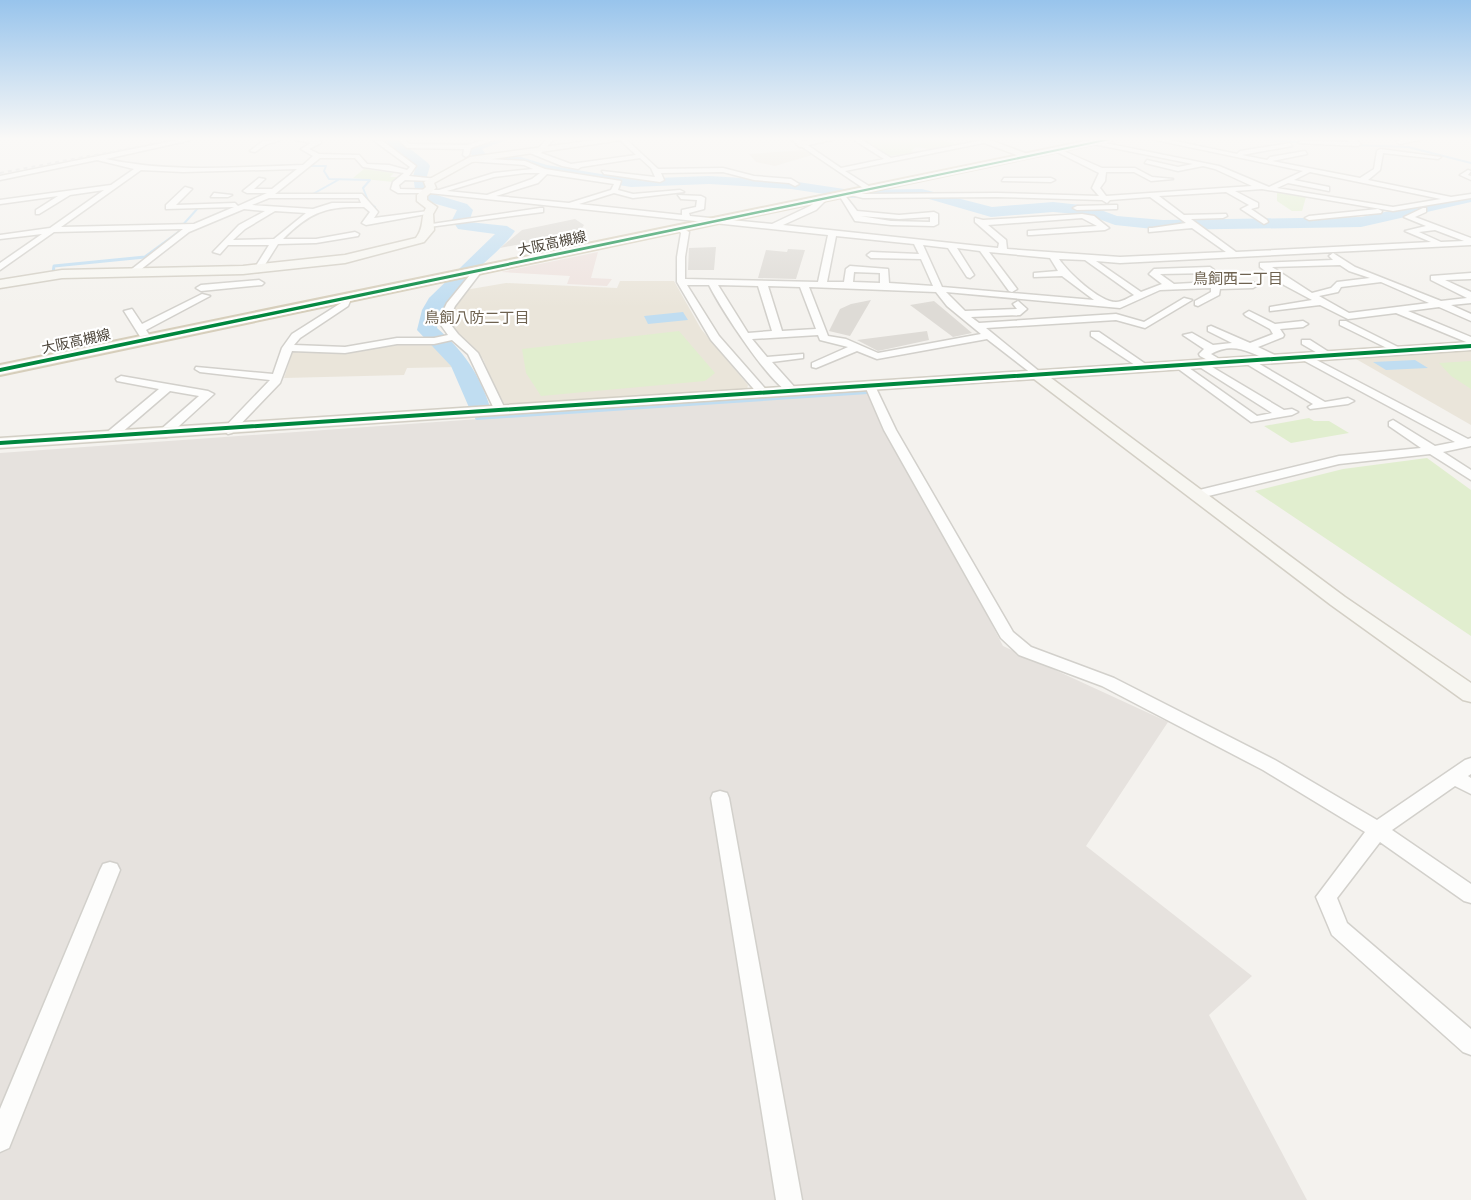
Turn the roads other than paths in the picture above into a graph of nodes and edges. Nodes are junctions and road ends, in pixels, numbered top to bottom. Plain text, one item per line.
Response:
1 (35, 196) edge
2 (64, 196) edge
3 (100, 196) edge
4 (181, 196) edge
5 (220, 196) edge
6 (268, 196) joint
7 (423, 196) edge
8 (475, 196) edge
9 (486, 196) edge
10 (598, 196) edge
11 (633, 196) edge
12 (681, 196) edge
13 (688, 196) edge
14 (842, 196) edge
15 (847, 196) edge
16 (863, 196) edge
17 (928, 196) edge
18 (1019, 196) edge
19 (1040, 196) edge
20 (1136, 196) edge
21 (1153, 196) edge
22 (1239, 196) edge
23 (1311, 196) edge
24 (1443, 196) edge
25 (26, 197) joint
26 (483, 197) junction
27 (1060, 197) junction
28 (1105, 198) junction
29 (187, 200) dead end
30 (822, 200) junction
31 (1465, 200) edge
32 (176, 201) junction
33 (0, 202) edge
34 (366, 205) junction
35 (48, 206) junction
36 (60, 206) dead end
37 (207, 206) junction
38 (246, 206) junction
39 (567, 206) junction
40 (1050, 206) dead end
41 (274, 209) junction
42 (601, 209) junction
43 (1392, 209) junction
44 (1423, 210) dead end
45 (39, 212) dead end
46 (318, 212) junction
47 (428, 213) junction
48 (854, 213) junction
49 (974, 216) dead end
50 (1223, 216) dead end
51 (1183, 217) junction
52 (1309, 218) dead end
53 (685, 220) junction
54 (715, 222) junction
55 (1264, 222) dead end
56 (891, 223) junction
57 (981, 223) junction
58 (429, 225) junction
59 (1194, 225) junction
60 (195, 226) junction
61 (771, 227) junction
62 (1435, 228) junction
63 (1152, 230) dead end
64 (50, 232) junction
65 (1031, 233) dead end
66 (1044, 233) junction
67 (355, 234) dead end
68 (832, 234) junction
69 (0, 237) edge
70 (880, 239) junction
71 (1052, 239) dead end
72 (275, 242) junction
73 (1471, 242) edge
74 (226, 243) junction
75 (918, 243) junction
76 (1443, 244) junction
77 (951, 246) junction
78 (1059, 246) dead end
79 (983, 249) junction
80 (1322, 250) junction
81 (999, 251) junction
82 (217, 252) dead end
83 (1234, 254) junction
84 (871, 255) dead end
85 (1053, 256) junction
86 (1198, 256) junction
87 (924, 257) junction
88 (1075, 258) junction
89 (1089, 260) junction
90 (1341, 262) junction
91 (0, 267) edge
92 (258, 269) junction
93 (243, 270) junction
94 (1210, 270) junction
95 (132, 272) junction
96 (474, 272) junction
97 (1064, 273) junction
98 (1037, 274) dead end
99 (1367, 274) junction
100 (1471, 276) edge
101 (1334, 278) dead end
102 (1383, 280) junction
103 (681, 282) junction
104 (712, 282) junction
105 (258, 283) dead end
106 (762, 283) junction
107 (0, 284) edge
108 (802, 284) junction
109 (236, 285) junction
110 (822, 285) junction
111 (848, 285) junction
112 (1252, 285) dead end
113 (884, 286) junction
114 (1171, 286) junction
115 (1216, 286) junction
116 (938, 287) junction
117 (1012, 289) dead end
118 (1154, 289) junction
119 (1140, 295) junction
120 (1309, 296) junction
121 (1471, 298) edge
122 (346, 299) junction
123 (1059, 300) junction
124 (1186, 300) junction
125 (1320, 302) junction
126 (1018, 304) dead end
127 (1105, 304) junction
128 (1437, 304) junction
129 (1273, 309) dead end
130 (1395, 309) junction
131 (129, 311) dead end
132 (962, 314) junction
133 (1249, 314) dead end
134 (1077, 318) junction
135 (1471, 318) edge
136 (1343, 323) dead end
137 (1303, 324) dead end
138 (975, 326) junction
139 (1273, 327) junction
140 (1211, 328) dead end
141 (822, 332) junction
142 (144, 334) junction
143 (778, 334) junction
144 (1095, 334) dead end
145 (1188, 335) dead end
146 (454, 336) junction
147 (745, 336) junction
148 (987, 336) junction
149 (1471, 340) edge
150 (1471, 346) edge
151 (856, 347) junction
152 (287, 348) junction
153 (1210, 348) junction
154 (1305, 350) junction
155 (1248, 351) junction
156 (1401, 351) junction
157 (799, 356) dead end
158 (764, 360) junction
159 (1221, 363) junction
160 (1202, 364) junction
161 (816, 365) dead end
162 (1178, 365) junction
163 (1145, 367) junction
164 (201, 369) dead end
165 (0, 370) edge
166 (1036, 374) junction
167 (277, 378) junction
168 (121, 379) dead end
169 (870, 386) junction
170 (168, 387) junction
171 (792, 391) junction
172 (763, 393) junction
173 (1348, 401) dead end
174 (500, 411) junction
175 (1393, 424) dead end
176 (228, 430) junction
177 (163, 434) junction
178 (109, 437) junction
179 (0, 443) edge
180 (1469, 443) edge
181 (1434, 450) junction
182 (1471, 476) edge
183 (1196, 495) junction
184 (1471, 694) edge
185 (1471, 765) edge
186 (1464, 782) edge
187 (720, 798) dead end
188 (1378, 830) junction
189 (110, 870) dead end
190 (1471, 895) edge
191 (1471, 1044) edge
192 (0, 1139) edge
193 (789, 1200) edge

1 - 25 street
2 - 35 street
3 - 64 street
4 - 32 street
5 - 37 street
6 - 34 street
6 - 38 street
7 - 47 street
8 - 26 street
9 - 26 street
10 - 39 street
11 - 42 street
12 - 53 street
13 - 53 street
14 - 30 main road, 大阪高槻線
15 - 48 street
16 - 17 street
18 - 40 street
19 - 27 street
20 - 28 street
21 - 51 street
22 - 55 street
23 - 43 street
24 - 31 street
25 - 33 street
26 - 39 street
27 - 28 street
27 - 28 street
29 - 32 street
30 - 54 main road, 大阪高槻線
30 - 61 street
31 - 43 street
32 - 37 street
34 - 46 street
34 - 47 street
35 - 36 street
35 - 45 street
37 - 38 street
38 - 41 street
38 - 60 street
39 - 42 street
39 - 58 street
41 - 46 street
41 - 74 street
42 - 53 street
43 - 52 street
44 - 62 street
46 - 72 street
47 - 58 street
48 - 56 street
48 - 56 street
49 - 57 street
50 - 51 street
51 - 59 street
53 - 54 main road, 大阪高槻線
53 - 96 main road, 大阪高槻線
53 - 103 street
54 - 61 street
56 - 70 street
57 - 66 street
57 - 81 street
58 - 92 street
59 - 63 street
59 - 83 street
60 - 64 street
60 - 95 street
61 - 68 street
62 - 73 street
62 - 76 street
64 - 69 street
64 - 91 street
65 - 66 street
66 - 71 street
67 - 72 street
68 - 70 street
68 - 110 street
70 - 75 street
72 - 74 street
72 - 92 street
73 - 76 street
74 - 82 street
75 - 77 street
75 - 87 street
76 - 80 street
77 - 79 street
77 - 116 street
78 - 88 street
79 - 81 street
79 - 117 street
80 - 83 street
80 - 90 street
81 - 85 street
83 - 86 street
84 - 87 street
85 - 88 street
85 - 97 street
86 - 89 street
86 - 94 street
87 - 116 street
88 - 89 street
89 - 119 street
90 - 99 street
90 - 120 street
92 - 93 street
93 - 95 street
93 - 109 street
94 - 114 street
94 - 115 street
95 - 107 street
96 - 122 main road, 大阪高槻線
96 - 146 street
97 - 98 street
97 - 127 street
99 - 101 street
99 - 102 street
100 - 121 street
102 - 120 street
102 - 128 street
103 - 104 street
103 - 172 street
104 - 106 street
104 - 147 street
105 - 109 street
106 - 108 street
106 - 143 street
108 - 110 street
108 - 141 street
109 - 142 street
110 - 111 street
111 - 113 street
111 - 113 street
112 - 115 street
113 - 116 street
114 - 115 street
114 - 118 street
115 - 124 street
116 - 123 street
116 - 132 street
118 - 119 street
118 - 124 street
119 - 127 street
120 - 125 street
121 - 128 street
122 - 142 main road, 大阪高槻線
122 - 152 street
123 - 127 street
123 - 134 street
124 - 134 street
125 - 129 street
125 - 130 street
126 - 132 street
128 - 130 street
128 - 135 street
130 - 149 street
131 - 142 street
132 - 138 street
133 - 139 street
134 - 138 street
136 - 156 street
137 - 139 street
138 - 148 street
139 - 155 street
140 - 155 street
141 - 143 street
141 - 151 street
142 - 165 main road, 大阪高槻線
143 - 147 street
144 - 163 street
145 - 153 street
146 - 152 street
146 - 174 street
147 - 158 street
148 - 151 street
148 - 166 street
150 - 156 street
151 - 161 street
152 - 167 street
153 - 155 street
153 - 159 street
154 - 155 street
154 - 156 street
154 - 180 street
155 - 159 street
155 - 173 street
157 - 158 street
158 - 171 street
159 - 160 street
160 - 162 street
160 - 162 street
162 - 163 street
163 - 166 street
164 - 167 street
166 - 169 street
166 - 183 street
167 - 176 street
168 - 170 street
169 - 171 street
169 - 188 street
170 - 177 street
170 - 178 street
171 - 172 street
172 - 174 street
174 - 176 street
175 - 181 street
176 - 177 street
177 - 178 street
178 - 179 street
180 - 181 street
181 - 182 street
181 - 183 street
183 - 184 street
185 - 186 street
186 - 188 street
187 - 193 street
188 - 190 street
188 - 191 street
189 - 192 street

